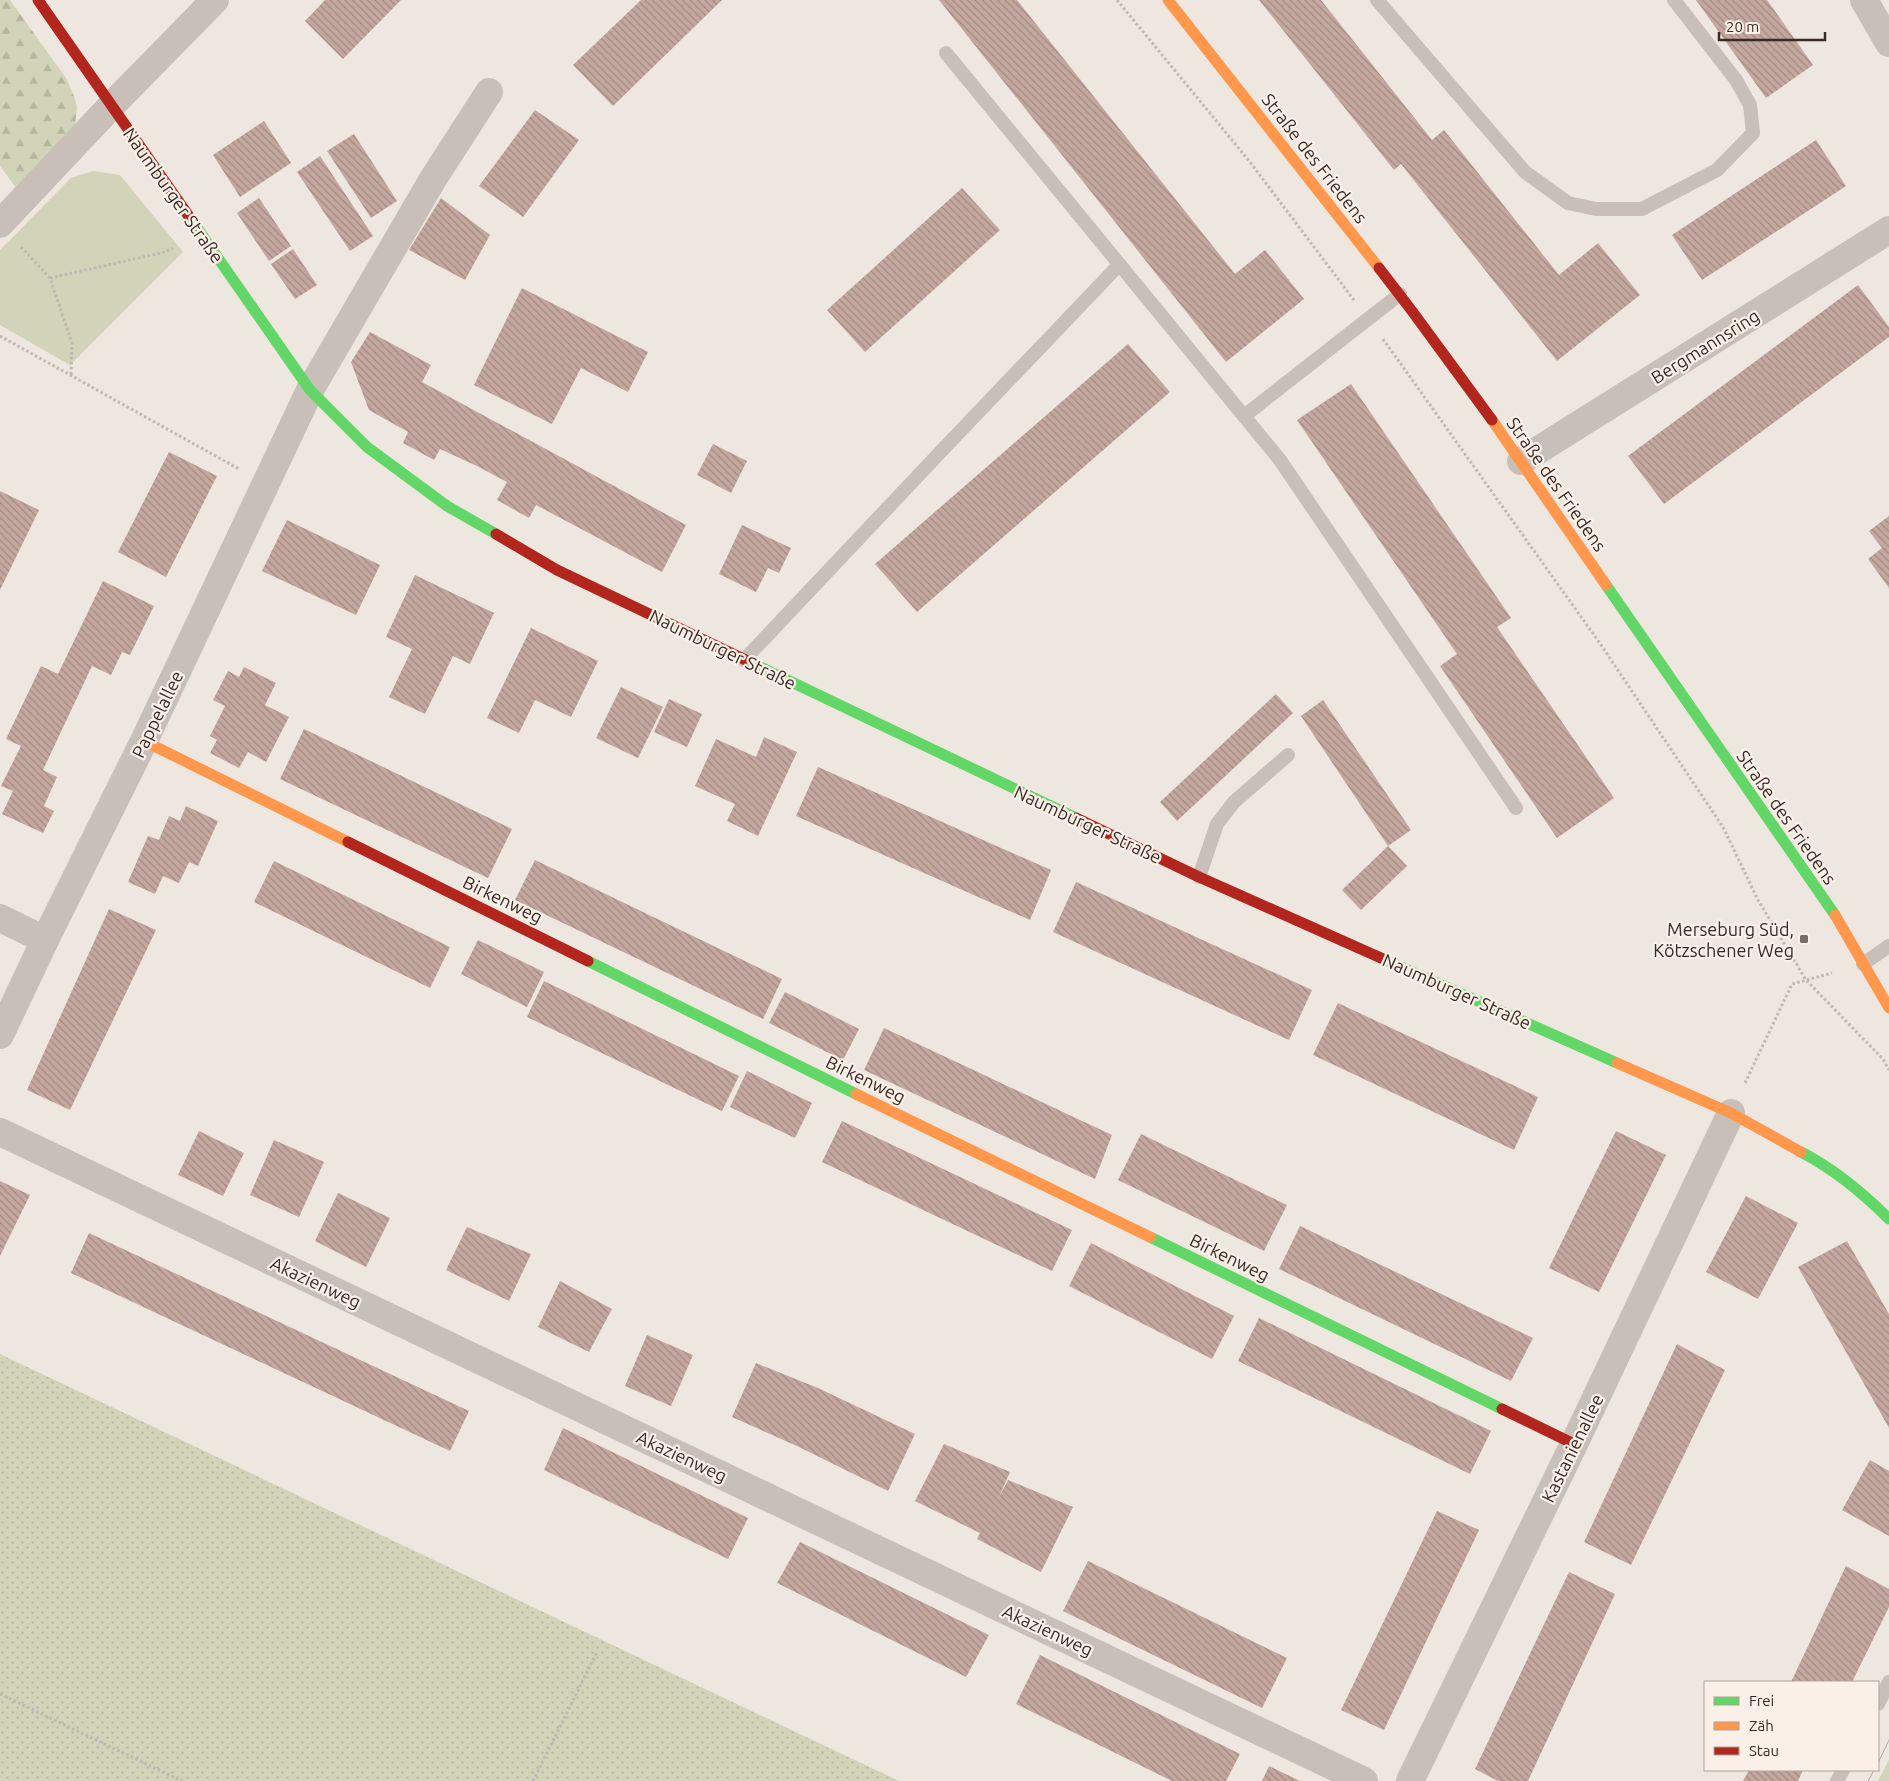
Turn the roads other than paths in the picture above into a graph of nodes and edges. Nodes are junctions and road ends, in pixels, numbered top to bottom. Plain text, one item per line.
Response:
1 (38, 0) edge
2 (215, 0) edge
3 (1168, 0) edge
4 (1377, 0) edge
5 (1674, 0) edge
6 (1864, 0) edge
7 (1889, 43) edge
8 (946, 54) dead end
9 (489, 92) dead end
10 (112, 105) junction
11 (0, 224) edge
12 (1889, 230) edge
13 (1119, 265) junction
14 (1400, 294) junction
15 (310, 390) junction
16 (1244, 416) junction
17 (1521, 461) junction
18 (744, 660) junction
19 (144, 741) junction
20 (1288, 755) dead end
21 (1516, 808) dead end
22 (1199, 877) junction
23 (0, 918) edge
24 (45, 940) junction
25 (1889, 946) edge
26 (1863, 964) junction
27 (1889, 1008) edge
28 (0, 1035) edge
29 (1731, 1113) junction
30 (0, 1132) edge
31 (1889, 1219) edge
32 (1574, 1444) junction
33 (1889, 1682) edge
34 (1879, 1702) edge
35 (1364, 1781) edge
36 (1410, 1781) edge

1 - 10 street, Naumburger Straße
2 - 10 street
3 - 14 street, Straße des Friedens
4 - 5 lane
6 - 7 street
8 - 13 lane
9 - 15 street
10 - 11 street
10 - 15 street, Naumburger Straße
12 - 17 street, Bergmannsring
13 - 16 lane
13 - 18 lane
14 - 16 lane
14 - 17 street, Straße des Friedens
15 - 18 street, Naumburger Straße
15 - 19 street, Pappelallee
16 - 21 lane
17 - 26 street, Straße des Friedens
18 - 22 street, Naumburger Straße
19 - 24 street, Pappelallee
19 - 32 street, Birkenweg
20 - 22 lane
22 - 29 street, Naumburger Straße
23 - 24 street
24 - 28 street, Pappelallee
25 - 26 lane
26 - 27 street, Straße des Friedens
29 - 31 street, Naumburger Straße
29 - 32 street, Kastanienallee
30 - 35 street, Akazienweg
32 - 36 street, Kastanienallee
33 - 34 lane

